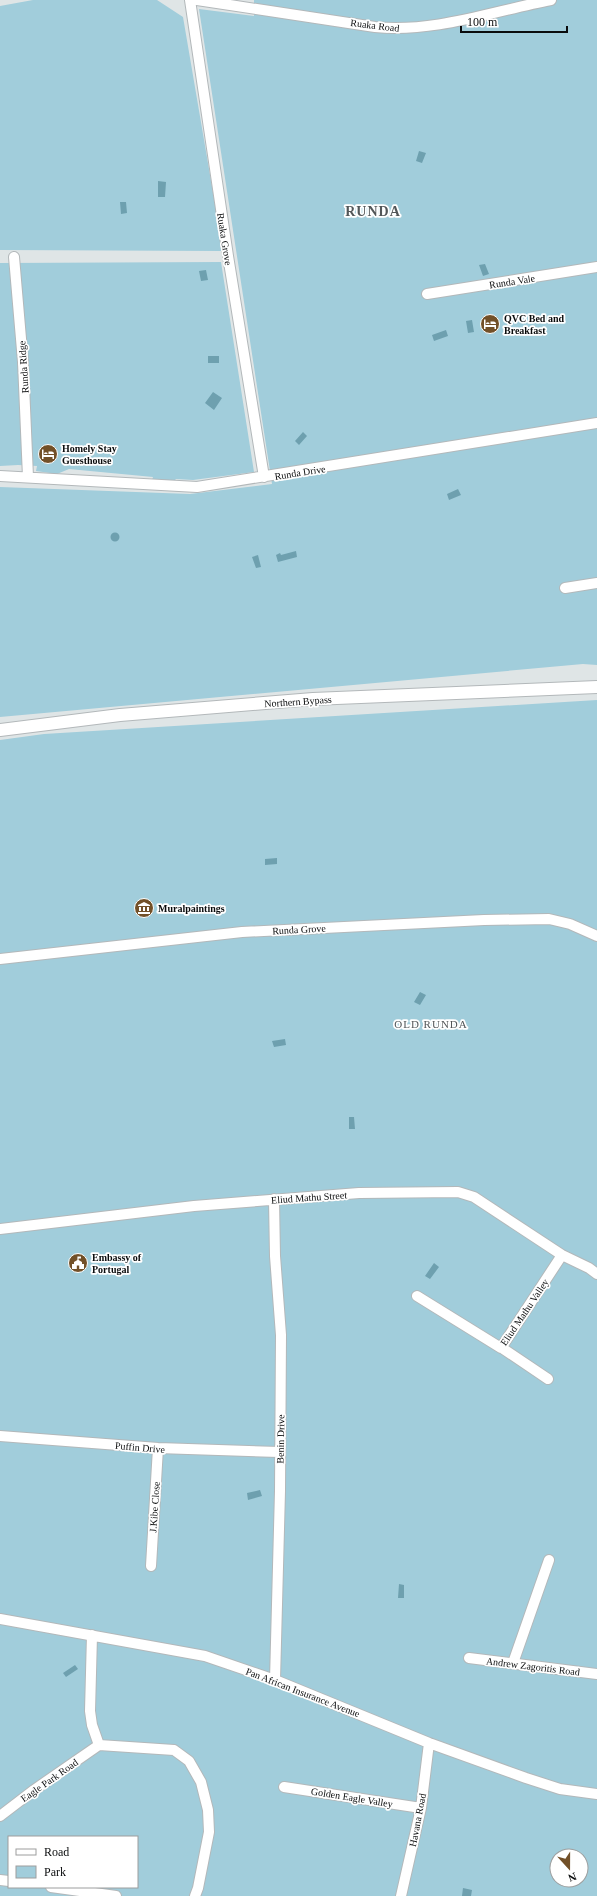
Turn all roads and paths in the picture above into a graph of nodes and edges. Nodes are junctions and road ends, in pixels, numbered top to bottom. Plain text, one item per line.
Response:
1 (190, 0) edge
2 (197, 0) edge
3 (551, 0) edge
4 (14, 257) dead end
5 (597, 267) edge
6 (427, 294) dead end
7 (597, 423) edge
8 (0, 476) edge
9 (28, 477) junction
10 (264, 477) junction
11 (597, 583) edge
12 (565, 588) dead end
13 (597, 687) edge
14 (0, 730) edge
15 (597, 936) edge
16 (0, 959) edge
17 (274, 1199) junction
18 (0, 1229) edge
19 (562, 1254) junction
20 (597, 1274) edge
21 (417, 1296) dead end
22 (502, 1348) junction
23 (548, 1379) dead end
24 (0, 1436) edge
25 (158, 1448) junction
26 (279, 1452) junction
27 (549, 1560) dead end
28 (151, 1566) dead end
29 (0, 1619) edge
30 (92, 1635) junction
31 (469, 1658) dead end
32 (512, 1663) junction
33 (597, 1674) edge
34 (276, 1680) junction
35 (429, 1743) junction
36 (99, 1745) junction
37 (284, 1787) dead end
38 (597, 1794) edge
39 (421, 1808) junction
40 (0, 1816) edge
41 (59, 1888) edge
42 (116, 1896) edge
43 (195, 1896) edge
44 (401, 1896) edge

1 - 10 street, Ruaka Grove
2 - 3 street, Ruaka Road
4 - 9 street, Runda Ridge
5 - 6 street, Runda Vale
7 - 10 street, Runda Drive
8 - 9 street, Runda Drive
9 - 10 street, Runda Drive
11 - 12 street
13 - 14 main road, Northern Bypass
15 - 16 street, Runda Grove
17 - 18 street, Eliud Mathu Street
17 - 19 street, Eliud Mathu Street
17 - 26 street, Benin Drive
19 - 20 street, Eliud Mathu Street
19 - 22 street, Eliud Mathu Valley
21 - 22 street, Eliud Mathu Valley
22 - 23 street
24 - 25 street, Puffin Drive
25 - 26 street, Puffin Drive
25 - 28 street, J.Kibe Close
26 - 34 street, Benin Drive
27 - 32 street
29 - 30 street, Pan African Insurance Avenue
30 - 34 street, Pan African Insurance Avenue
30 - 36 street
31 - 32 street, Andrew Zagoritis Road
32 - 33 street, Andrew Zagoritis Road
34 - 35 street, Pan African Insurance Avenue
35 - 38 street, Pan African Insurance Avenue
35 - 39 street, Havana Road
36 - 40 street, Eagle Park Road
36 - 43 street
37 - 39 street, Golden Eagle Valley
39 - 44 street, Havana Road
41 - 42 street

